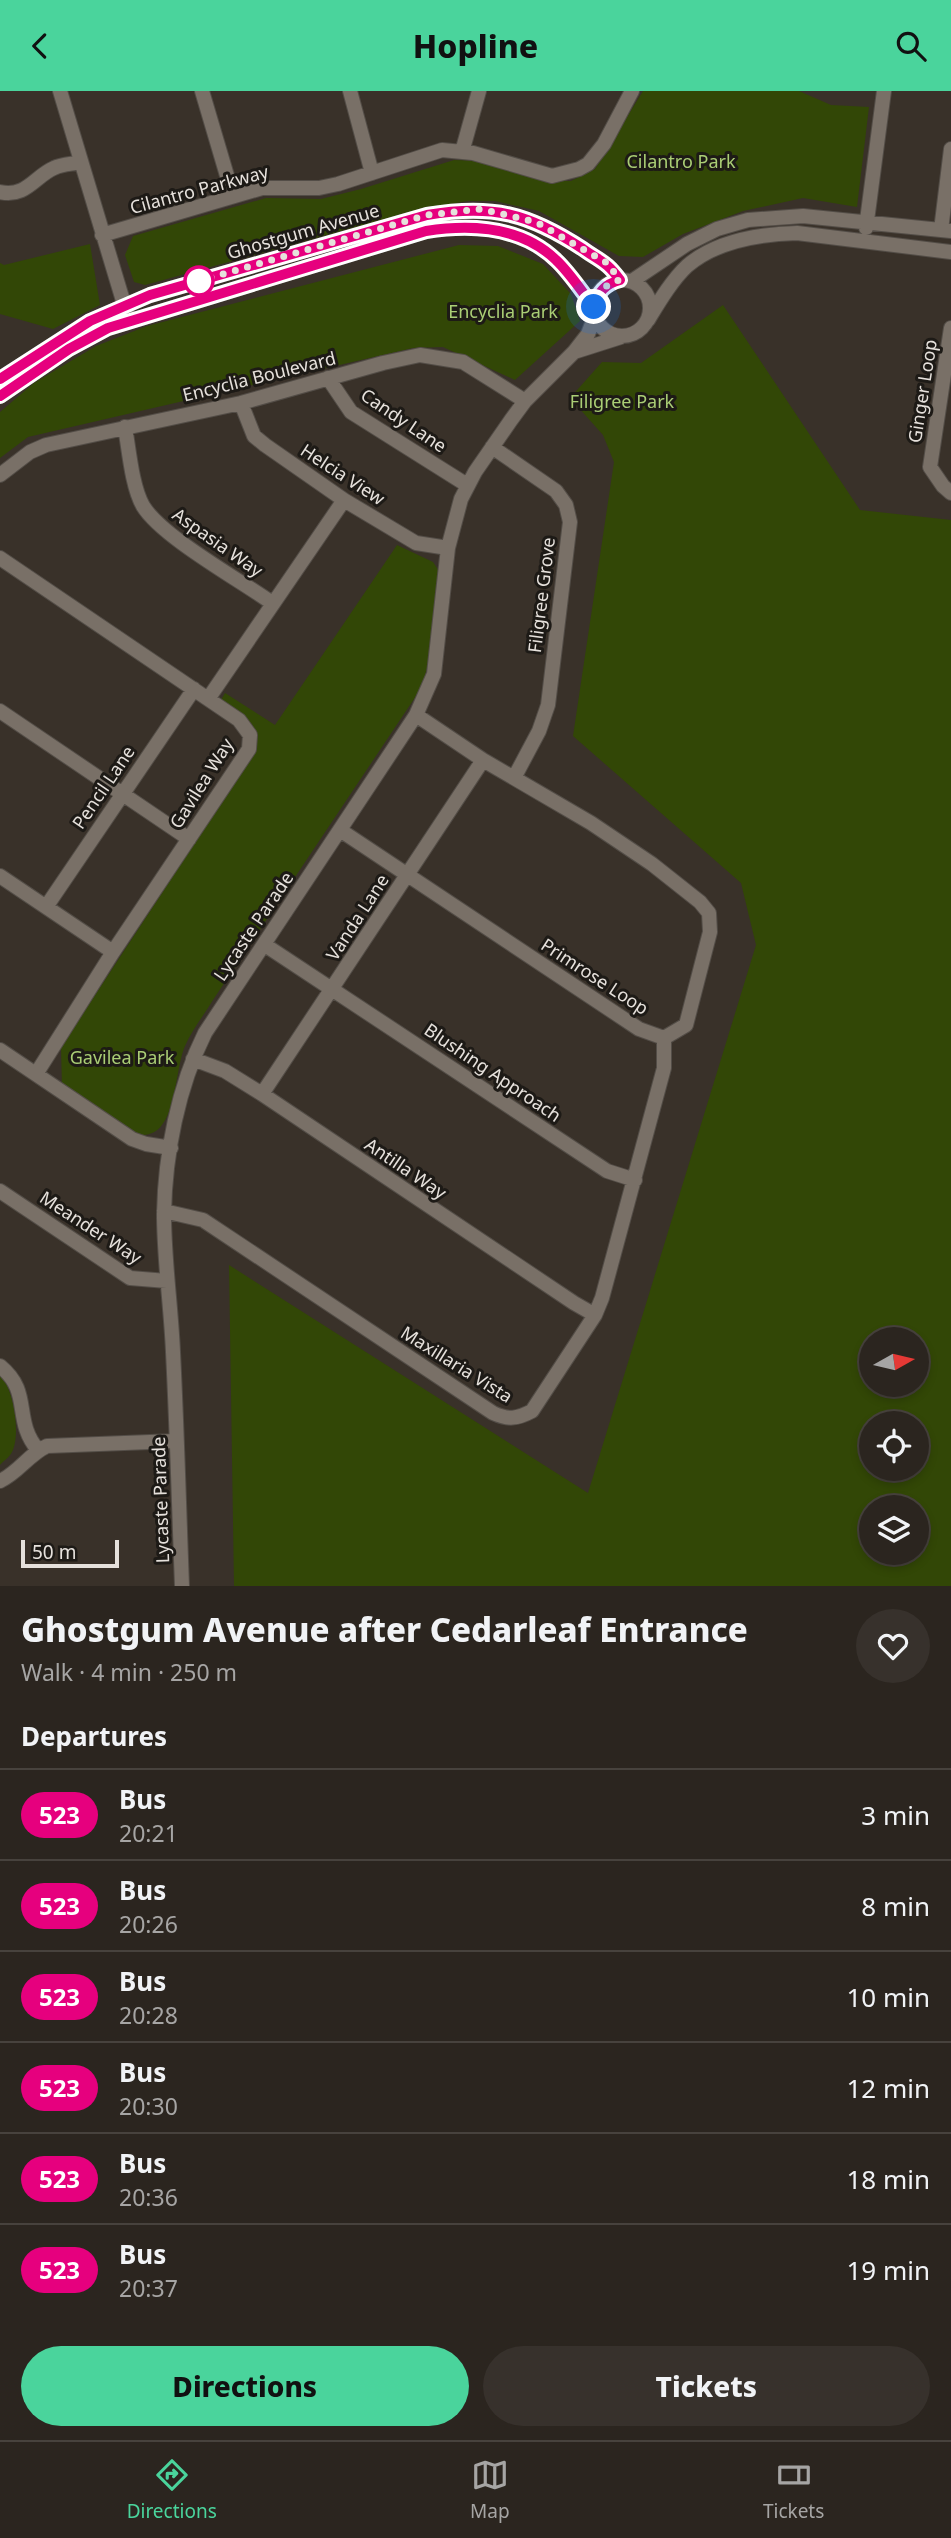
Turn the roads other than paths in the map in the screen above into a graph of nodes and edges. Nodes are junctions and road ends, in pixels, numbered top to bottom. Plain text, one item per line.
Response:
1 (60, 91) edge
2 (202, 91) edge
3 (350, 91) edge
4 (479, 91) edge
5 (632, 91) edge
6 (884, 91) edge
7 (951, 149) edge
8 (462, 152) junction
9 (81, 162) junction
10 (372, 173) junction
11 (0, 192) edge
12 (233, 196) junction
13 (867, 221) junction
14 (946, 230) edge
15 (102, 235) junction
16 (864, 241) junction
17 (951, 252) edge
18 (626, 281) junction
19 (595, 312) junction
20 (127, 315) junction
21 (648, 320) junction
22 (951, 328) edge
23 (625, 336) junction
24 (574, 352) junction
25 (328, 378) junction
26 (0, 379) edge
27 (0, 395) edge
28 (525, 401) junction
29 (241, 403) junction
30 (125, 427) junction
31 (492, 447) junction
32 (0, 475) edge
33 (467, 485) junction
34 (951, 493) edge
35 (344, 500) junction
36 (448, 548) junction
37 (0, 558) edge
38 (272, 603) junction
39 (194, 689) junction
40 (208, 699) junction
41 (0, 711) edge
42 (416, 715) junction
43 (483, 760) junction
44 (514, 778) junction
45 (122, 795) junction
46 (340, 830) junction
47 (189, 839) junction
48 (0, 876) edge
49 (407, 876) junction
50 (46, 907) junction
51 (265, 945) junction
52 (113, 952) junction
53 (332, 988) junction
54 (664, 1038) junction
55 (0, 1050) edge
56 (193, 1059) junction
57 (36, 1074) junction
58 (262, 1094) junction
59 (171, 1148) junction
60 (635, 1180) junction
61 (0, 1191) edge
62 (164, 1211) junction
63 (167, 1281) junction
64 (595, 1315) junction
65 (0, 1366) edge
66 (176, 1441) junction
67 (38, 1450) junction
68 (0, 1482) edge
69 (182, 1586) edge

1 - 9 street
2 - 12 street
3 - 10 street
4 - 8 street
5 - 8 street, Cilantro Parkway
6 - 13 street
7 - 14 street
8 - 10 street, Cilantro Parkway
9 - 11 street
9 - 15 street
10 - 12 street, Cilantro Parkway
12 - 15 street, Cilantro Parkway
13 - 14 street
13 - 16 street
13 - 18 street
15 - 20 street
16 - 17 street
16 - 21 street
18 - 19 street
18 - 20 street, Ghostgum Avenue
18 - 21 street
19 - 20 street, Ghostgum Avenue
19 - 23 street
19 - 24 street, Lycaste Parade
20 - 26 street, Ghostgum Avenue
20 - 27 street, Ghostgum Avenue
21 - 23 street
22 - 34 street, Ginger Loop
23 - 24 street, Lycaste Parade
24 - 28 street, Lycaste Parade
25 - 28 street, Encyclia Boulevard
25 - 29 street, Encyclia Boulevard
25 - 33 street, Candy Lane
28 - 31 street, Lycaste Parade
29 - 30 street, Encyclia Boulevard
29 - 35 street, Helcia View
30 - 32 street, Encyclia Boulevard
30 - 38 street, Aspasia Way
31 - 33 street, Lycaste Parade
31 - 44 street, Filigree Grove
33 - 36 street, Lycaste Parade
35 - 36 street, Helcia View
35 - 38 street
36 - 42 street, Lycaste Parade
37 - 39 street, Gavilea Way
38 - 40 street
39 - 40 street, Gavilea Way
39 - 45 street, Pencil Lane
40 - 47 street, Gavilea Way
41 - 45 street
42 - 43 street
42 - 46 street, Lycaste Parade
43 - 44 street
43 - 49 street, Vanda Lane
44 - 54 street
45 - 47 street
45 - 50 street, Pencil Lane
46 - 49 street, Primrose Loop
46 - 51 street, Lycaste Parade
47 - 52 street, Gavilea Way
48 - 50 street
49 - 53 street, Vanda Lane
49 - 54 street, Primrose Loop
50 - 52 street
51 - 53 street, Blushing Approach
51 - 56 street, Lycaste Parade
52 - 57 street, Gavilea Way
53 - 58 street, Vanda Lane
53 - 60 street, Blushing Approach
54 - 60 street, Maxillaria Vista
55 - 57 street
56 - 58 street, Antilla Way
56 - 59 street, Lycaste Parade
57 - 59 street
58 - 64 street, Antilla Way
59 - 62 street, Lycaste Parade
60 - 64 street, Maxillaria Vista
61 - 63 street, Meander Way
62 - 63 street, Lycaste Parade
62 - 64 street, Maxillaria Vista
63 - 66 street, Lycaste Parade
65 - 67 street
66 - 67 street
66 - 69 street, Lycaste Parade
67 - 68 street

